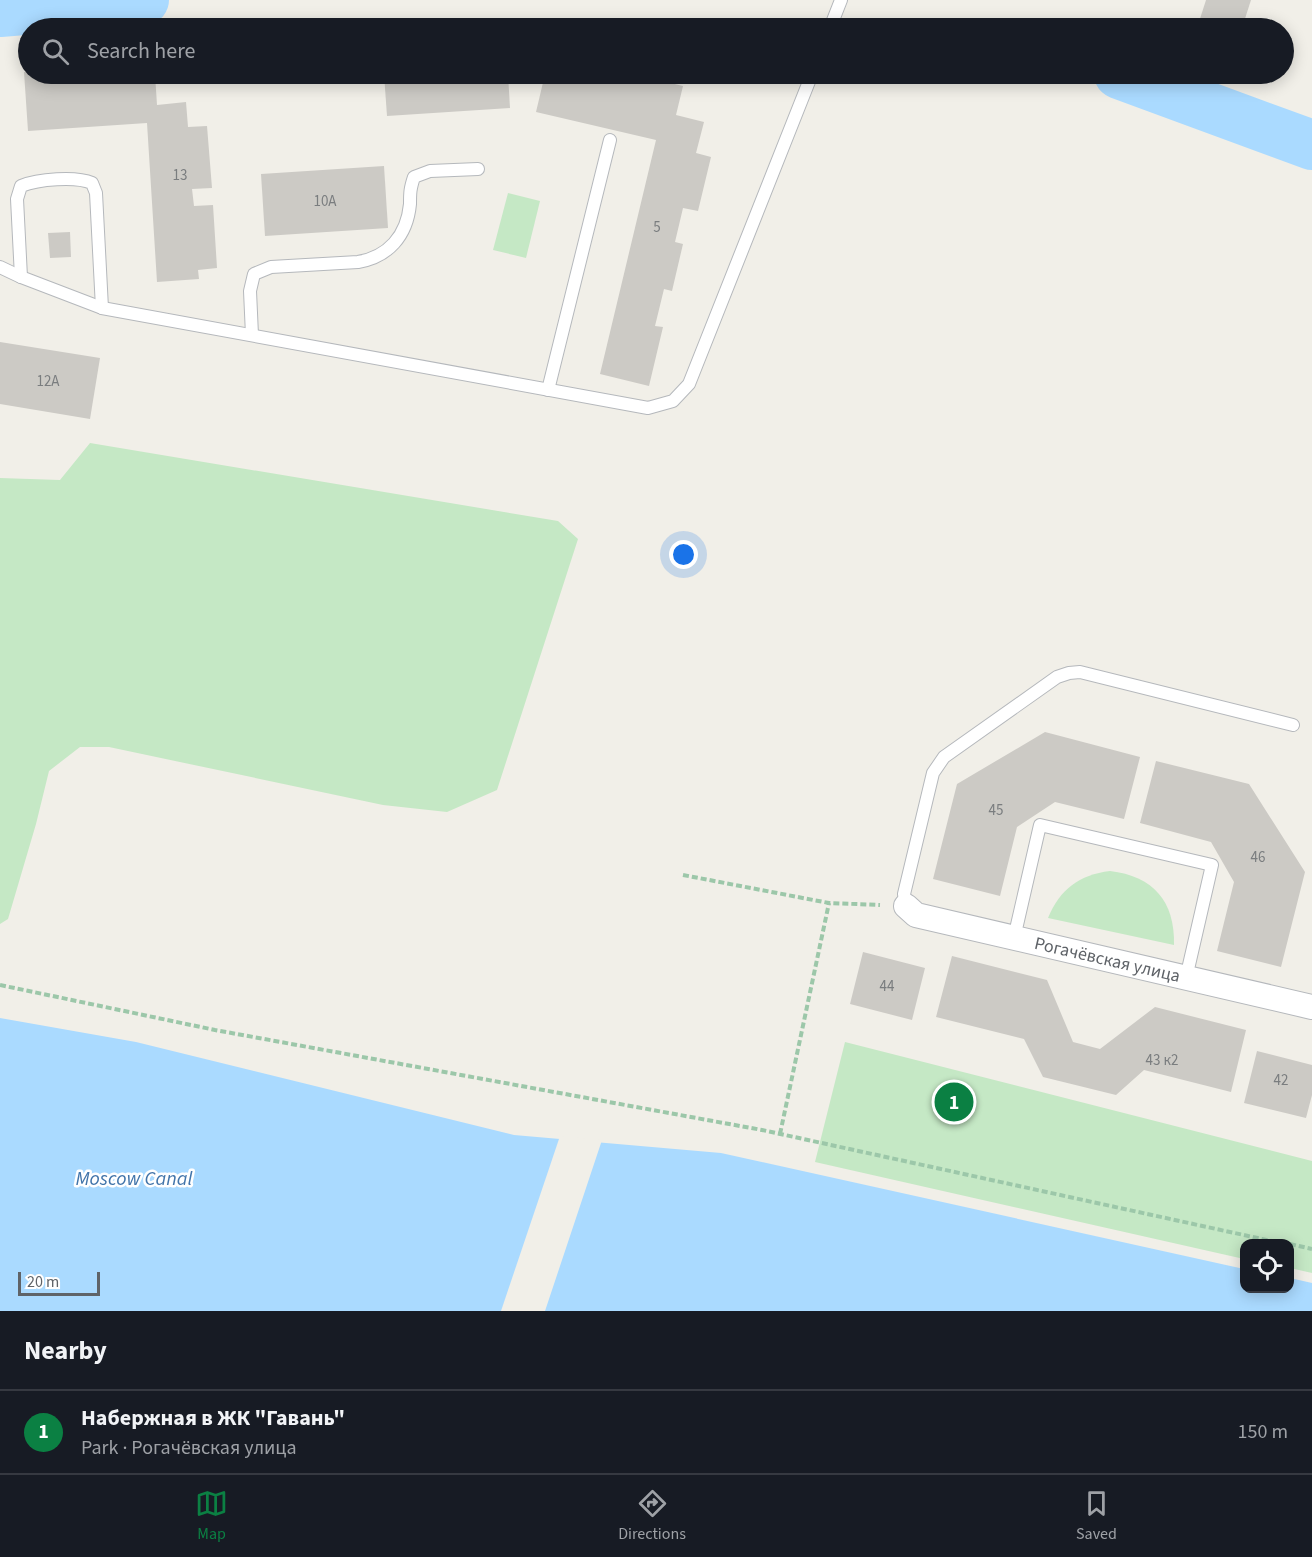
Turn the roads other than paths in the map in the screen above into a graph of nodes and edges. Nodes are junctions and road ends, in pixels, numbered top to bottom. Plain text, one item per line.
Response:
1 (841, 0) edge
2 (834, 18) edge
3 (808, 84) edge
4 (610, 140) dead end
5 (478, 169) dead end
6 (0, 267) edge
7 (21, 277) junction
8 (102, 308) junction
9 (252, 335) junction
10 (549, 390) junction
11 (1293, 725) dead end
12 (906, 906) joint
13 (1014, 938) junction
14 (1186, 978) junction
15 (1312, 1006) edge

1 - 2 lane
3 - 10 lane
4 - 10 lane
5 - 9 lane
6 - 7 lane
7 - 8 lane
7 - 8 lane
8 - 9 lane
9 - 10 lane
11 - 12 lane
12 - 13 street, Рогачёвская улица
13 - 14 street, Рогачёвская улица
13 - 14 lane
14 - 15 street, Рогачёвская улица

